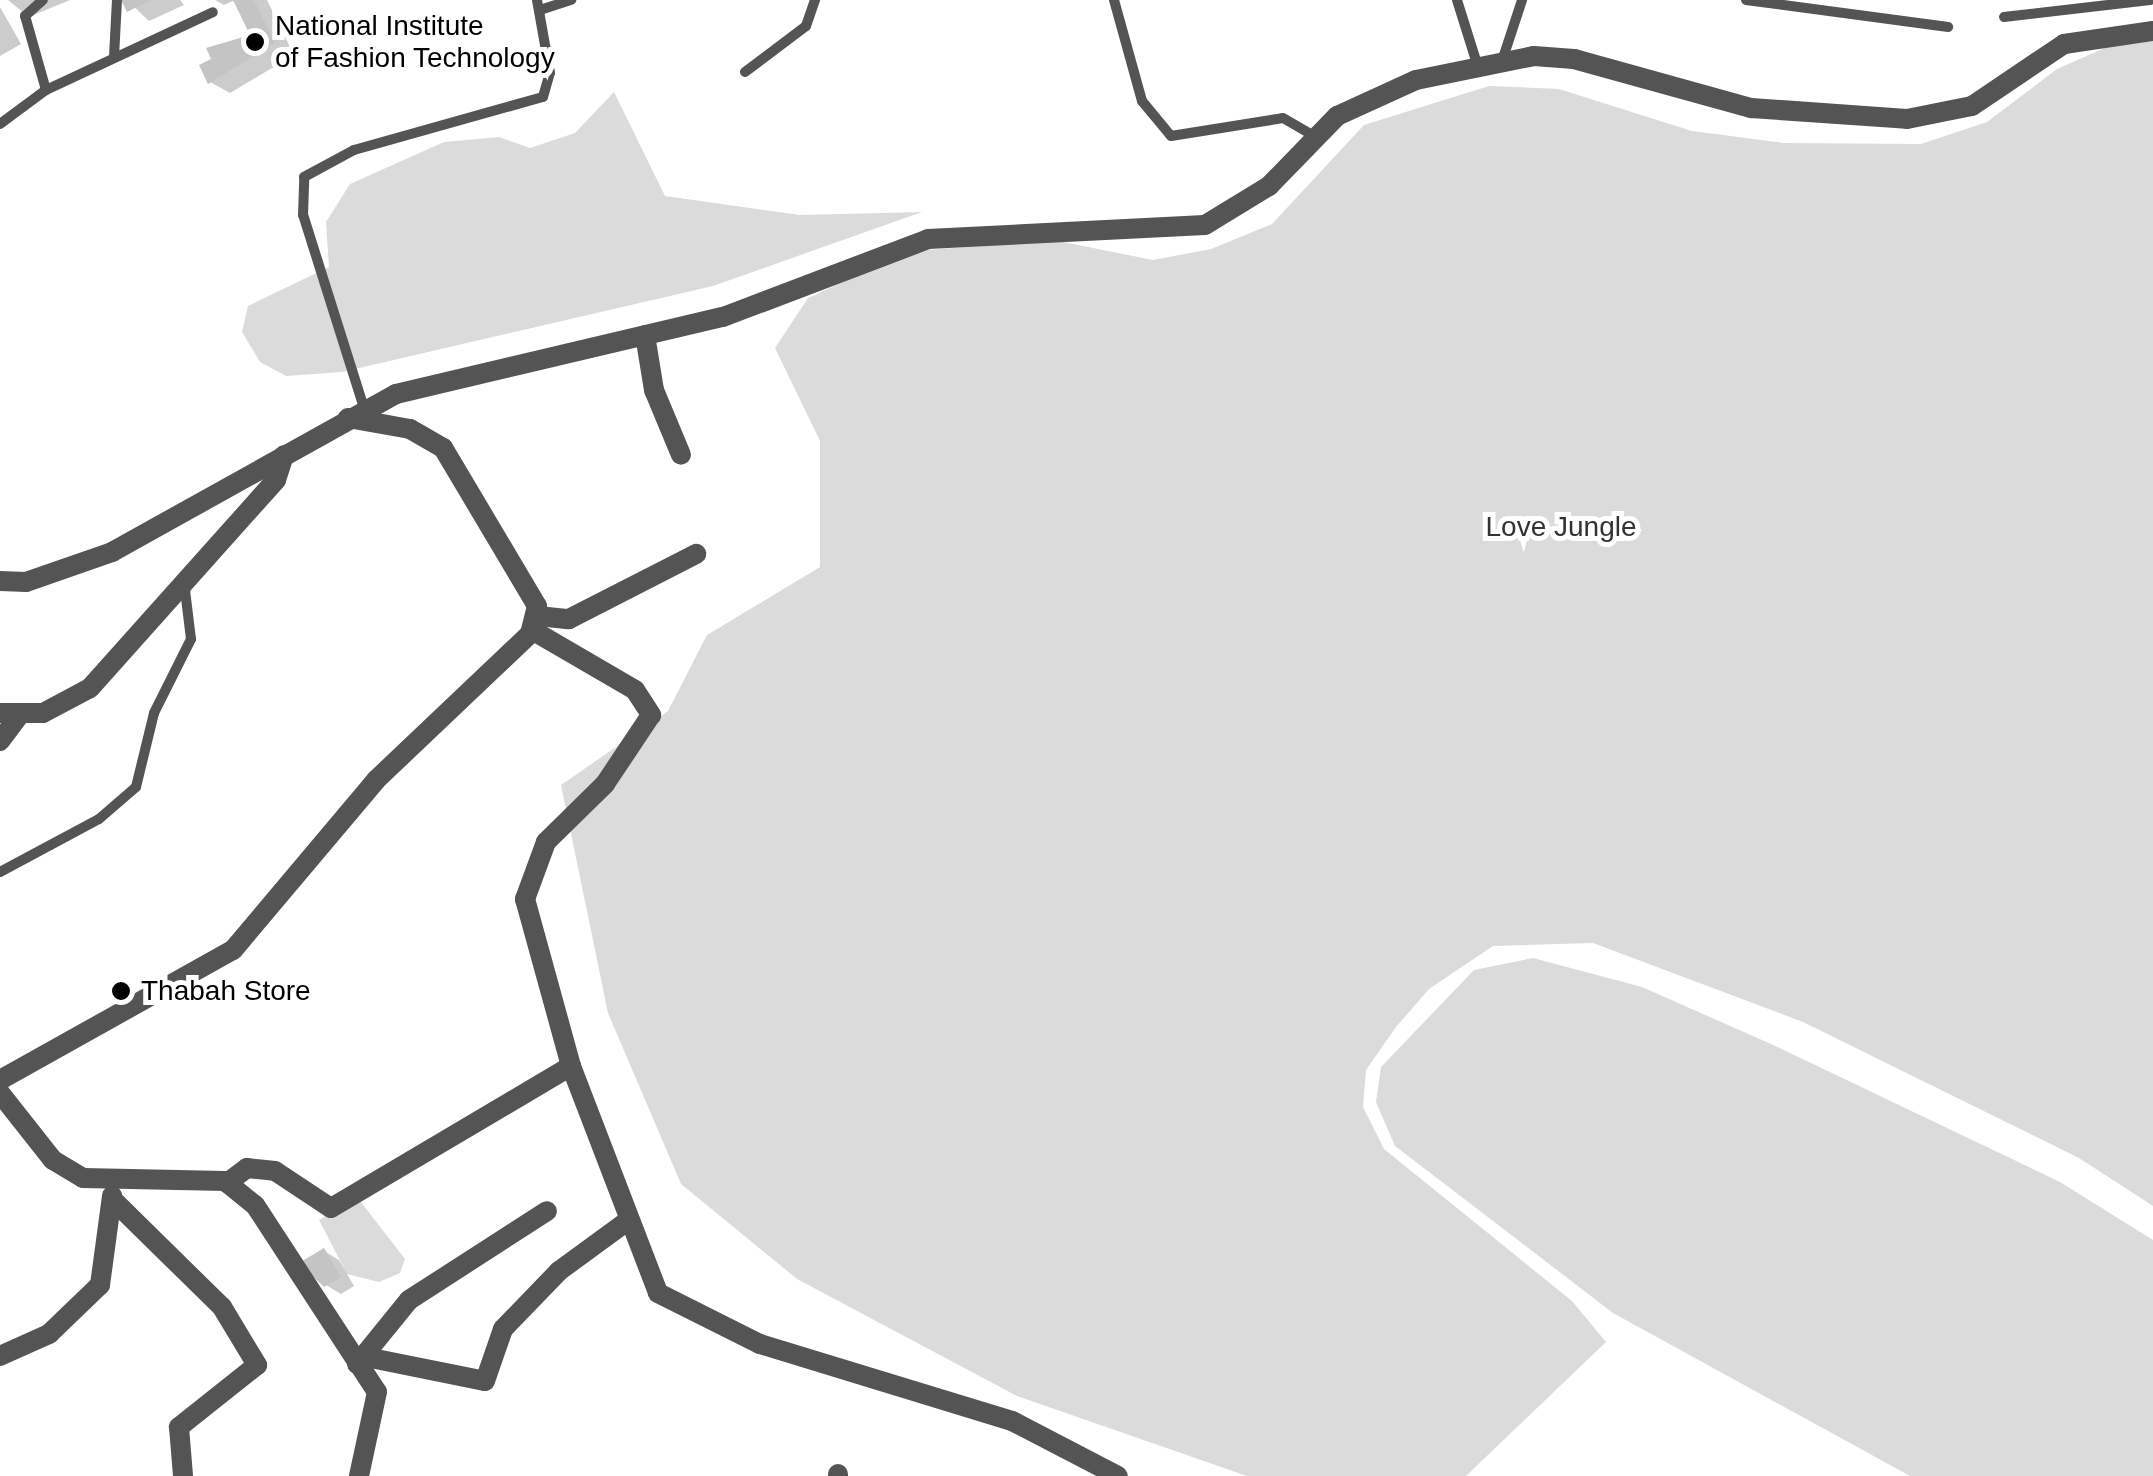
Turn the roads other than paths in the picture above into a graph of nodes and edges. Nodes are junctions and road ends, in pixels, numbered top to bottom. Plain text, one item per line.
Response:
1 (43, 0) edge
2 (116, 0) edge
3 (571, 0) edge
4 (814, 0) edge
5 (1114, 0) edge
6 (1457, 0) edge
7 (1522, 0) edge
8 (1746, 0) edge
9 (2150, 0) edge
10 (538, 5) edge
11 (1830, 6) edge
12 (213, 12) dead end
13 (2004, 17) dead end
14 (1948, 27) dead end
15 (2153, 31) edge
16 (114, 57) junction
17 (1502, 62) junction
18 (1478, 67) junction
19 (745, 72) dead end
20 (46, 90) junction
21 (0, 124) edge
22 (1312, 135) junction
23 (645, 335) junction
24 (356, 413) junction
25 (284, 455) junction
26 (681, 455) dead end
27 (696, 554) dead end
28 (184, 578) junction
29 (0, 582) edge
30 (535, 623) junction
31 (10, 713) edge
32 (0, 741) edge
33 (0, 872) edge
34 (571, 1066) junction
35 (0, 1080) edge
36 (0, 1093) edge
37 (228, 1183) junction
38 (112, 1192) junction
39 (547, 1211) dead end
40 (626, 1222) junction
41 (0, 1356) edge
42 (359, 1361) junction
43 (182, 1476) edge
44 (359, 1476) edge
45 (1118, 1476) edge

1 - 20 lane
2 - 16 lane
3 - 10 lane
4 - 19 lane
5 - 22 lane
6 - 18 lane
7 - 17 lane
8 - 11 lane
9 - 13 lane
10 - 24 lane
11 - 14 lane
12 - 16 lane
15 - 17 street
16 - 20 lane
17 - 18 street
18 - 22 street
20 - 21 lane
22 - 23 street
23 - 24 street
23 - 26 street
24 - 25 street
24 - 30 street
25 - 28 street
25 - 29 street
27 - 30 street
28 - 31 street
28 - 33 lane
30 - 34 street
30 - 35 street
31 - 32 street
34 - 37 street
34 - 40 street
36 - 38 street
37 - 38 street
37 - 42 street
38 - 41 street
38 - 43 street
39 - 42 street
40 - 42 street
40 - 45 street
42 - 44 street

